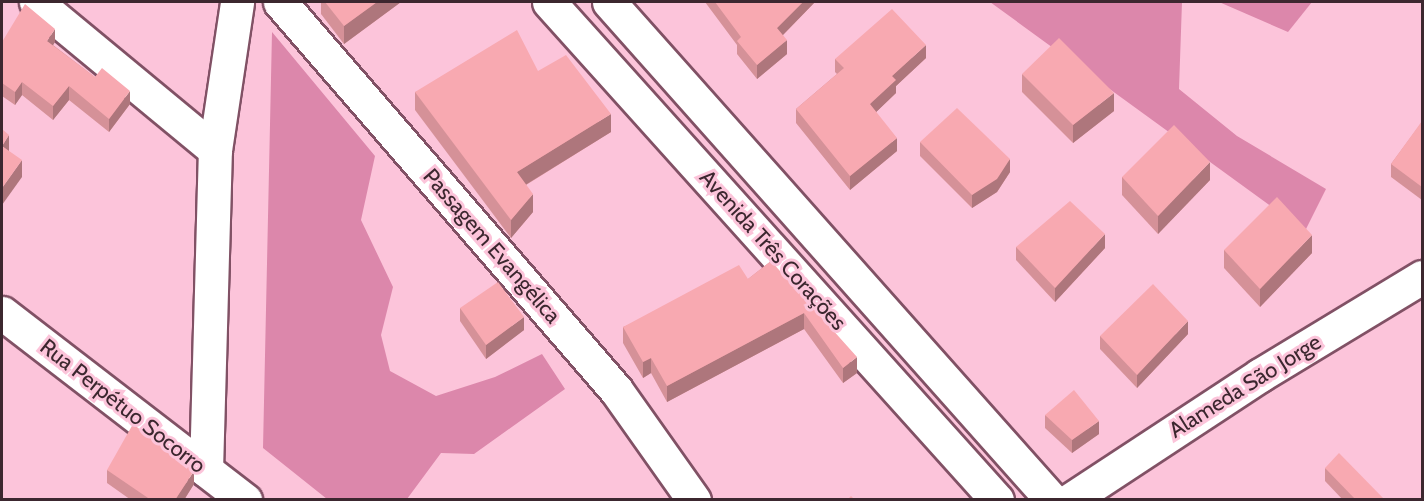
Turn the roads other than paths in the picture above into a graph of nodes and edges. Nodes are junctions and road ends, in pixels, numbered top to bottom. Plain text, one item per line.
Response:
1 (36, 2) edge
2 (237, 2) edge
3 (280, 2) edge
4 (549, 2) edge
5 (609, 2) edge
6 (215, 150) junction
7 (1422, 277) edge
8 (2, 313) edge
9 (206, 470) junction
10 (245, 500) edge
11 (694, 500) edge
12 (997, 500) edge
13 (1052, 500) edge
14 (1070, 500) edge

1 - 6 street
2 - 6 street
3 - 11 street, Passagem Evangélica
4 - 12 street, Avenida Três Corações
5 - 13 street, Avenida Três Corações
6 - 9 street
7 - 14 street, Alameda São Jorge
8 - 9 street, Rua Perpétuo Socorro
9 - 10 street, Rua Perpétuo Socorro

